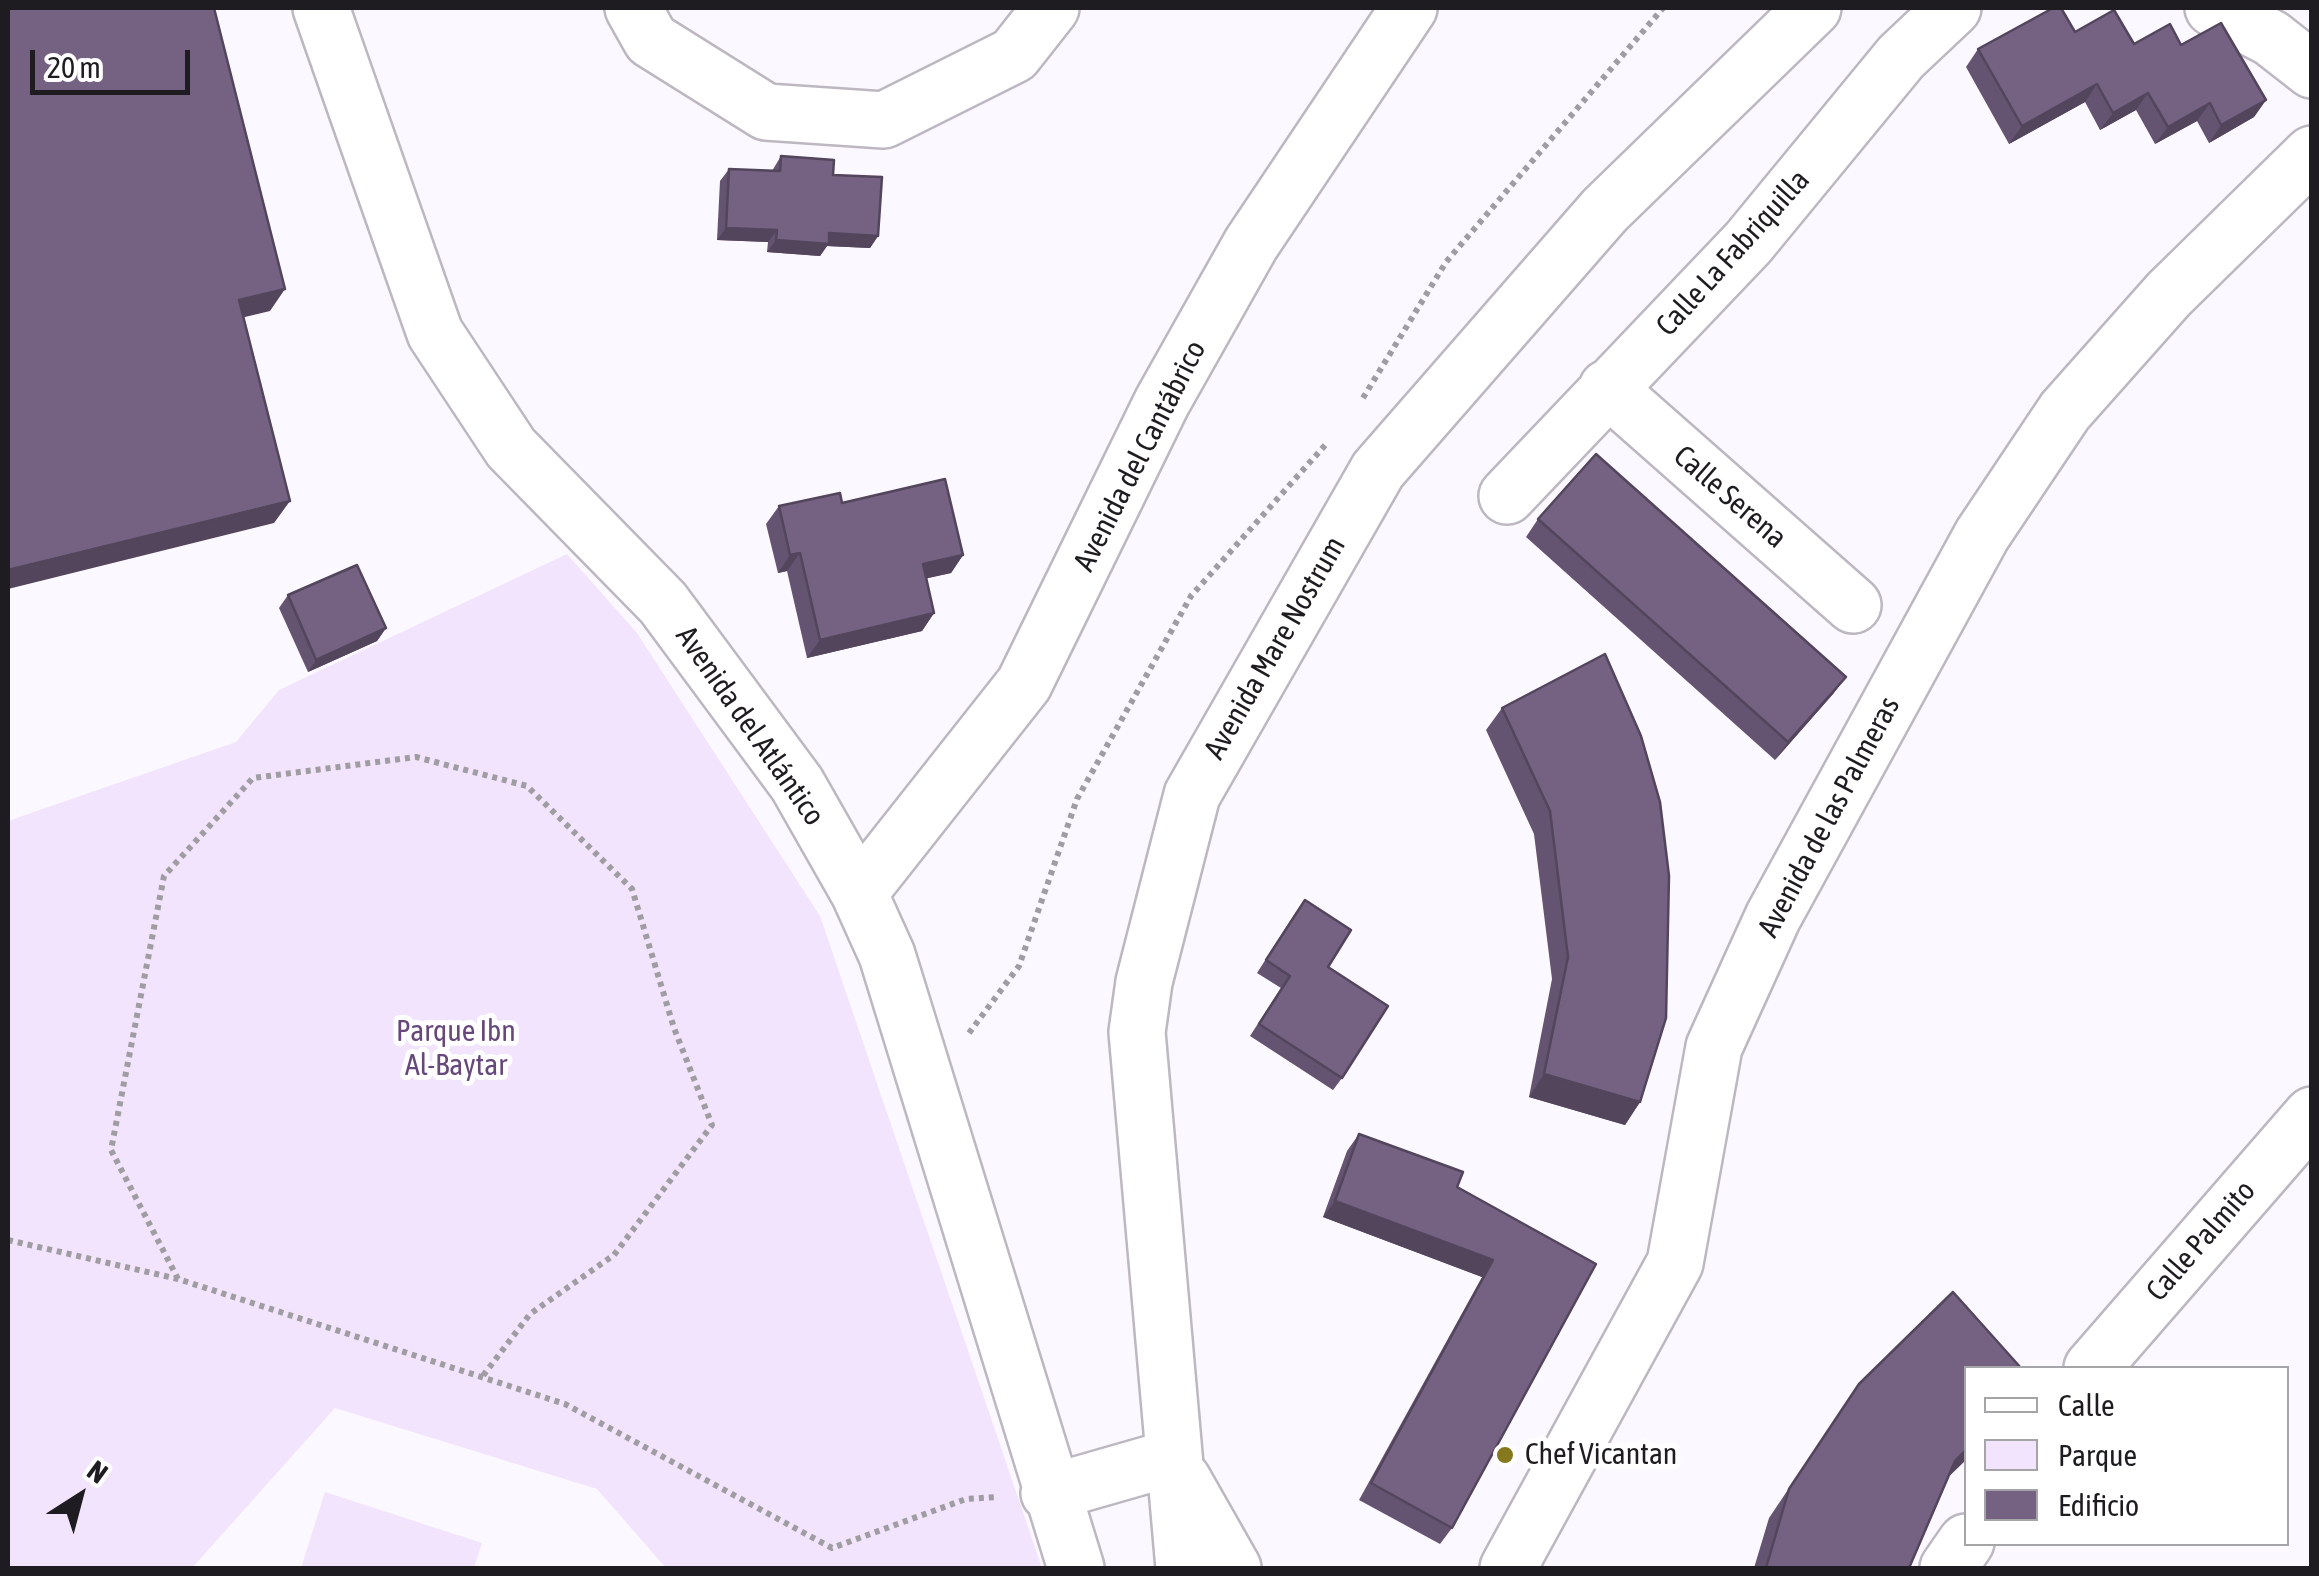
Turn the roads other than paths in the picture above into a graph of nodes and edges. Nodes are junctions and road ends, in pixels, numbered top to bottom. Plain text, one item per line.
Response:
1 (321, 8) edge
2 (633, 8) edge
3 (1051, 8) edge
4 (1408, 8) edge
5 (1813, 8) edge
6 (1954, 8) edge
7 (2214, 8) edge
8 (2312, 70) edge
9 (2312, 154) edge
10 (1607, 388) junction
11 (1508, 496) dead end
12 (1853, 605) dead end
13 (859, 893) junction
14 (2312, 1115) edge
15 (2094, 1366) edge
16 (1171, 1458) junction
17 (1049, 1493) junction
18 (1964, 1545) edge
19 (1076, 1568) edge
20 (1184, 1568) edge
21 (1233, 1568) edge
22 (1508, 1568) edge
23 (1948, 1568) edge

1 - 13 street, Avenida del Atlántico
2 - 3 street
4 - 13 street, Avenida del Cantábrico
5 - 16 street, Avenida Mare Nostrum
6 - 10 street, Calle La Fabriquilla
7 - 8 street
9 - 22 street, Avenida de las Palmeras
10 - 11 street, Calle La Fabriquilla
10 - 12 street, Calle Serena
13 - 17 street, Avenida del Atlántico
14 - 15 street, Calle Palmito
16 - 17 street
16 - 20 street, Avenida Mare Nostrum
16 - 21 street, Avenida Mare Nostrum
17 - 19 street, Avenida del Atlántico
18 - 23 street

